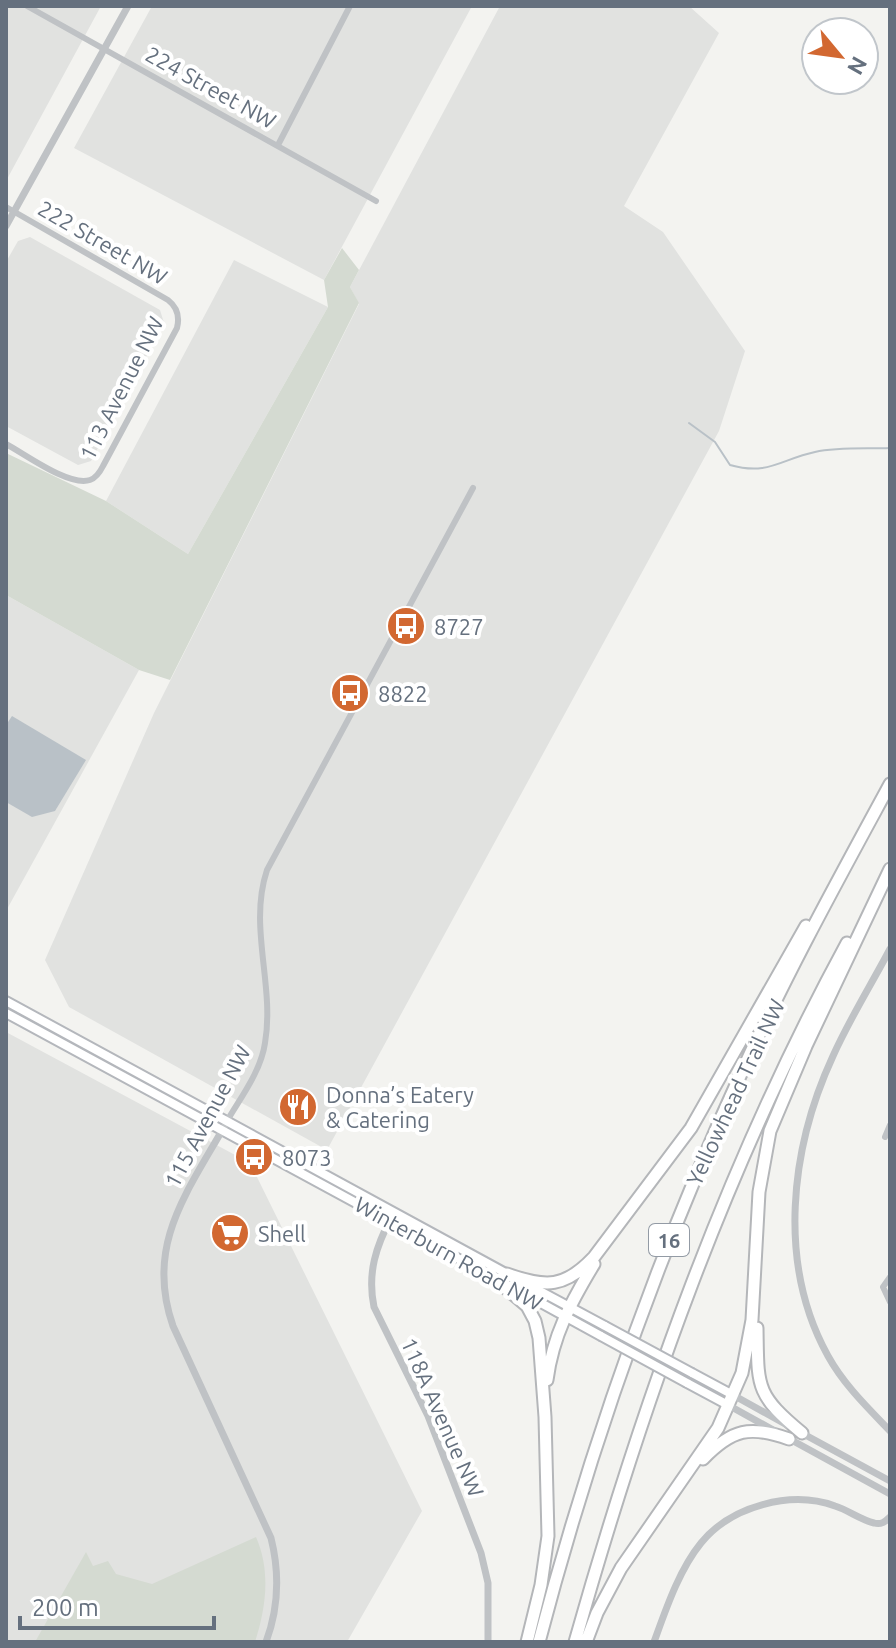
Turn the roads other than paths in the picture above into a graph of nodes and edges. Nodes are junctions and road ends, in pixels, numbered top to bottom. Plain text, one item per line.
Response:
1 (27, 6) edge
2 (128, 6) edge
3 (350, 6) edge
4 (104, 48) junction
5 (278, 145) junction
6 (376, 201) dead end
7 (6, 207) edge
8 (14, 212) junction
9 (6, 226) edge
10 (178, 313) joint
11 (6, 444) edge
12 (473, 488) dead end
13 (890, 784) edge
14 (850, 858) junction
15 (890, 866) edge
16 (890, 949) edge
17 (6, 1001) edge
18 (6, 1013) edge
19 (227, 1121) junction
20 (890, 1125) edge
21 (222, 1131) junction
22 (885, 1137) dead end
23 (392, 1216) junction
24 (615, 1230) junction
25 (507, 1274) junction
26 (890, 1277) edge
27 (494, 1278) junction
28 (755, 1283) junction
29 (890, 1302) edge
30 (566, 1311) junction
31 (731, 1400) junction
32 (545, 1417) junction
33 (890, 1431) edge
34 (802, 1433) junction
35 (789, 1439) junction
36 (890, 1481) edge
37 (681, 1482) junction
38 (890, 1494) edge
39 (890, 1517) edge
40 (266, 1642) edge
41 (488, 1642) edge
42 (527, 1642) edge
43 (539, 1642) edge
44 (575, 1642) edge
45 (586, 1642) edge
46 (654, 1642) edge

1 - 4 street, 224 Street NW
2 - 4 street
3 - 5 street
4 - 5 street, 224 Street NW
4 - 8 street
5 - 6 street, 224 Street NW
7 - 8 street, 222 Street NW
8 - 9 street
8 - 10 street, 222 Street NW
10 - 11 street, 113 Avenue NW
12 - 19 street, 115 Avenue NW
13 - 14 highway, Yellowhead Trail NW / 16
14 - 24 highway
14 - 43 highway, Yellowhead Trail NW / 16
15 - 28 highway
15 - 44 highway, Yellowhead Trail NW / 16
16 - 33 street
17 - 19 main road, Winterburn Road NW
18 - 21 main road, Winterburn Road NW
19 - 21 street, 115 Avenue NW
19 - 23 main road, Winterburn Road NW
20 - 22 street
21 - 23 main road, Winterburn Road NW
21 - 40 street, 115 Avenue NW
23 - 25 main road, Winterburn Road NW
23 - 27 main road, Winterburn Road NW
23 - 41 street, 118A Avenue NW
24 - 25 highway
24 - 30 highway
25 - 30 main road, Winterburn Road NW
26 - 29 street
27 - 30 main road, Winterburn Road NW
27 - 32 highway
28 - 31 highway
28 - 34 highway
30 - 31 main road, Winterburn Road NW, bridge
30 - 31 main road, Winterburn Road NW, bridge
30 - 32 highway
31 - 34 street, Winterburn Road NW
31 - 35 street, Winterburn Road NW
31 - 37 highway
32 - 42 highway
34 - 36 street, Winterburn Road NW
35 - 37 highway
35 - 38 street, Winterburn Road NW
37 - 45 highway
39 - 46 street

